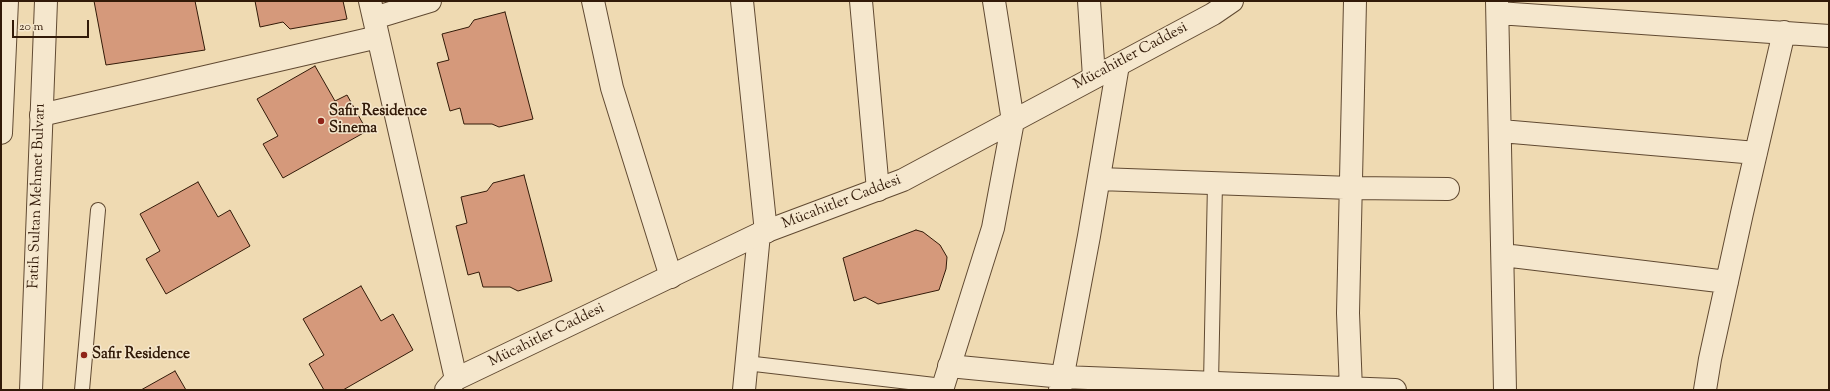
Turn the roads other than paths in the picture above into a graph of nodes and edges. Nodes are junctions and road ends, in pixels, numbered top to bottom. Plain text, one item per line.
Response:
1 (7, 1) edge
2 (46, 1) edge
3 (430, 1) edge
4 (593, 1) edge
5 (742, 1) edge
6 (861, 1) edge
7 (994, 1) edge
8 (1089, 1) edge
9 (1355, 1) edge
10 (1230, 2) edge
11 (1498, 7) edge
12 (374, 19) edge
13 (1784, 32) junction
14 (1829, 36) edge
15 (1118, 65) junction
16 (1094, 77) junction
17 (41, 115) junction
18 (1013, 121) junction
19 (1501, 131) junction
20 (1, 133) edge
21 (1756, 153) junction
22 (1099, 179) junction
23 (1215, 183) junction
24 (1351, 188) junction
25 (1448, 189) dead end
26 (878, 190) junction
27 (98, 210) dead end
28 (763, 233) junction
29 (1503, 255) junction
30 (671, 277) junction
31 (1727, 282) junction
32 (746, 363) junction
33 (949, 366) junction
34 (1211, 383) junction
35 (1061, 384) edge
36 (451, 385) edge
37 (942, 388) edge
38 (1351, 389) edge
39 (31, 390) edge
40 (82, 390) edge
41 (744, 390) edge
42 (1395, 390) edge
43 (1505, 390) edge
44 (1705, 390) edge

1 - 20 street
2 - 17 street, Fatih Sultan Mehmet Bulvarı
3 - 12 street
4 - 30 street
5 - 28 street
6 - 26 street
7 - 18 street
8 - 16 street
9 - 24 street
10 - 15 street, Mücahitler Caddesi
11 - 13 street
11 - 19 street
12 - 17 street
12 - 36 street
13 - 14 street
13 - 21 street
15 - 16 street, Mücahitler Caddesi
15 - 22 street
16 - 18 street, Mücahitler Caddesi
17 - 39 street, Fatih Sultan Mehmet Bulvarı
18 - 26 street, Mücahitler Caddesi
18 - 33 street
19 - 21 street
19 - 29 street
21 - 31 street
22 - 23 street
22 - 35 street
23 - 24 street
23 - 34 lane
24 - 25 street
24 - 38 street
26 - 28 street, Mücahitler Caddesi
27 - 40 lane
28 - 30 street, Mücahitler Caddesi
28 - 32 street
29 - 31 street
29 - 43 street
30 - 36 street, Mücahitler Caddesi
31 - 44 street
32 - 37 lane
32 - 41 street
33 - 35 street
33 - 37 street
34 - 35 street
34 - 38 street
38 - 42 street

